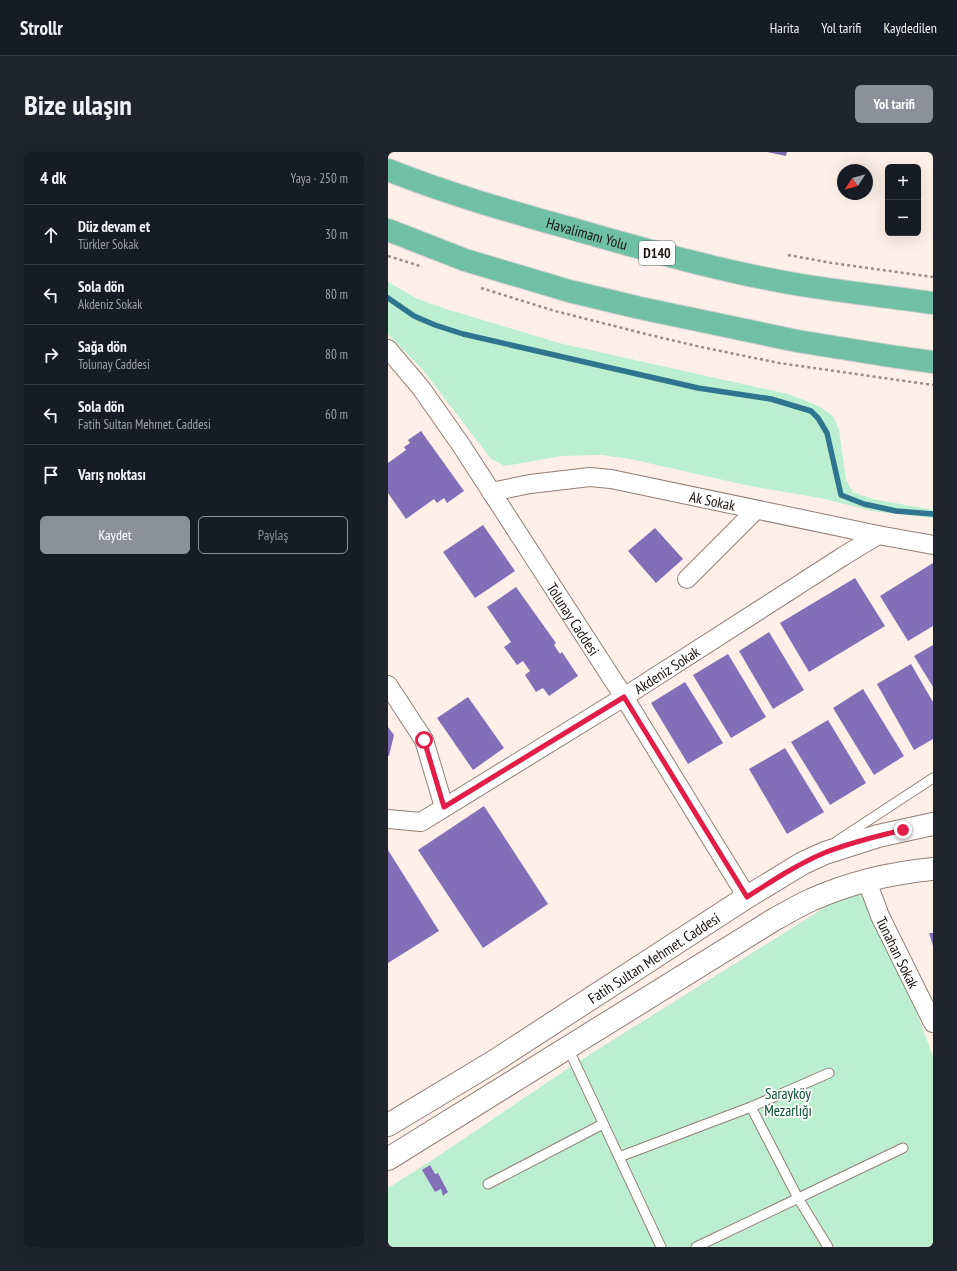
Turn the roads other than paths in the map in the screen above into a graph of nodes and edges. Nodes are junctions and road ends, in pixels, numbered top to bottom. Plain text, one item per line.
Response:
1 (388, 170) edge
2 (388, 230) edge
3 (933, 303) edge
4 (388, 349) edge
5 (933, 362) edge
6 (491, 492) junction
7 (756, 510) junction
8 (878, 535) junction
9 (933, 545) edge
10 (687, 579) dead end
11 (388, 685) edge
12 (624, 697) junction
13 (933, 778) edge
14 (444, 807) junction
15 (388, 819) edge
16 (933, 824) edge
17 (803, 863) junction
18 (933, 869) edge
19 (867, 881) junction
20 (747, 897) junction
21 (933, 1023) edge
22 (568, 1048) junction
23 (829, 1073) dead end
24 (752, 1107) junction
25 (603, 1124) junction
26 (388, 1125) edge
27 (903, 1148) dead end
28 (619, 1157) junction
29 (388, 1159) edge
30 (488, 1184) dead end
31 (798, 1198) junction
32 (661, 1247) edge
33 (696, 1247) edge
34 (828, 1247) edge

1 - 3 highway, Havalimanı Yolu / D140
2 - 5 highway
4 - 6 street, Tolunay Caddesi
6 - 7 street, Ak Sokak
6 - 12 street, Tolunay Caddesi
7 - 8 street, Ak Sokak
7 - 10 street
8 - 9 street, Ak Sokak
8 - 12 street, Akdeniz Sokak
11 - 14 street
12 - 14 street, Akdeniz Sokak
12 - 20 street, Tolunay Caddesi
13 - 17 lane
14 - 15 street, Akdeniz Sokak
16 - 17 street, Fatih Sultan Mehmet. Caddesi
17 - 20 street, Fatih Sultan Mehmet. Caddesi
18 - 19 street, Fatih Sultan Mehmet. Caddesi
19 - 21 street, Tunahan Sokak
19 - 22 street, Fatih Sultan Mehmet. Caddesi
20 - 26 street, Fatih Sultan Mehmet. Caddesi
22 - 25 lane
22 - 29 street, Fatih Sultan Mehmet. Caddesi
23 - 24 lane
24 - 28 lane
24 - 31 lane
25 - 28 lane
25 - 30 lane
27 - 31 lane
28 - 32 lane
31 - 33 lane
31 - 34 lane

